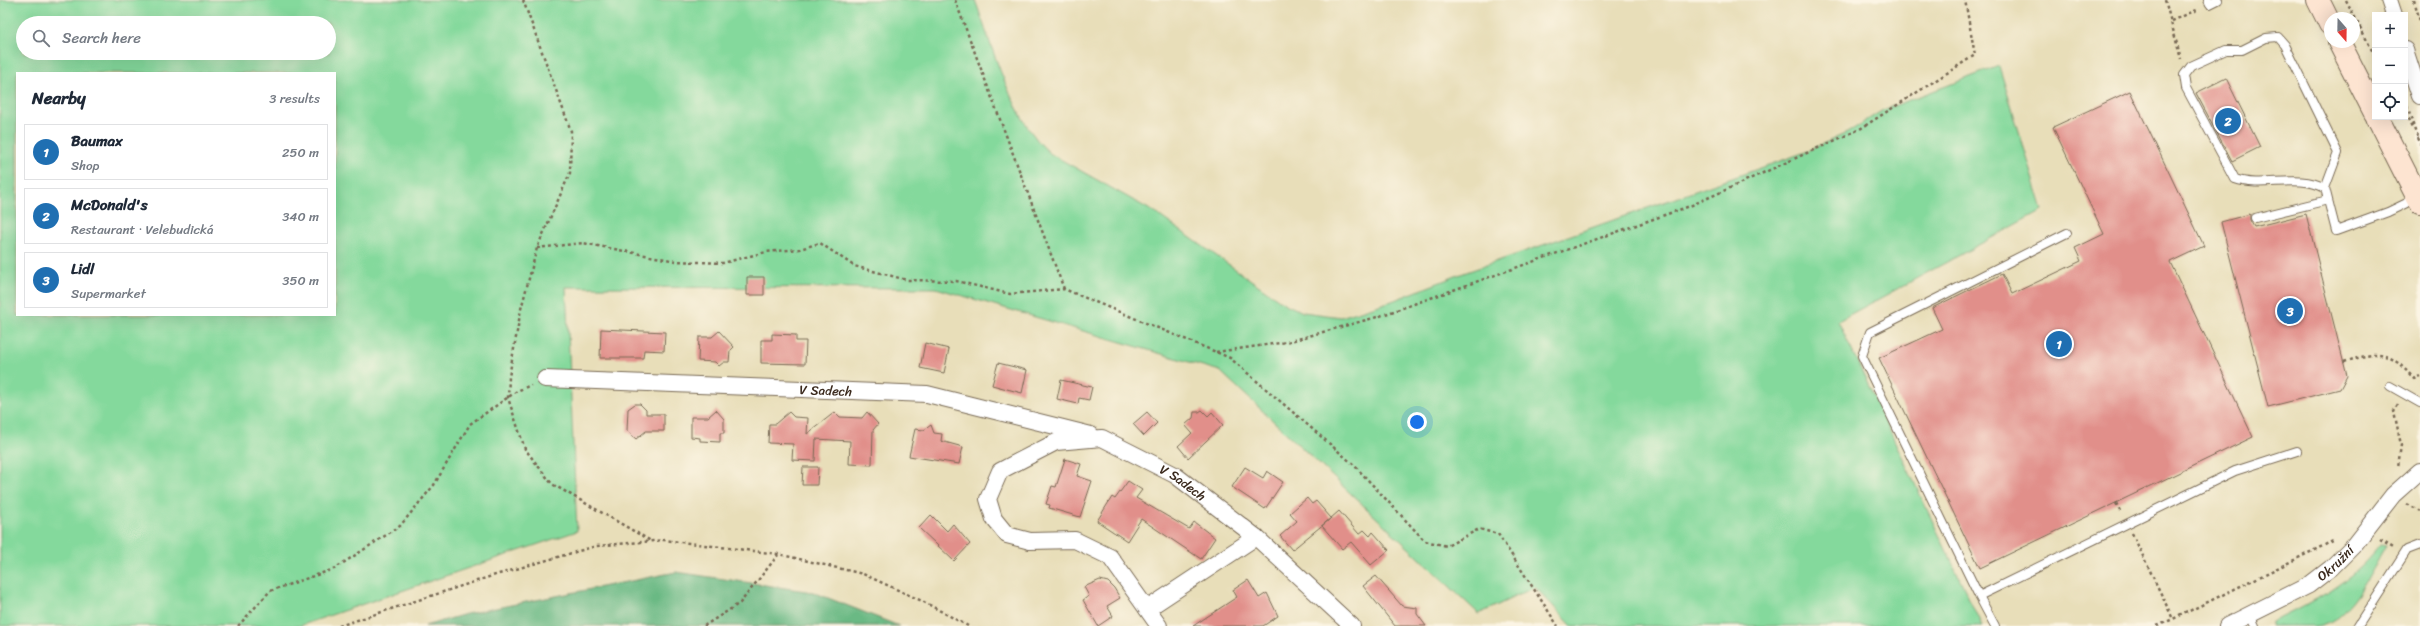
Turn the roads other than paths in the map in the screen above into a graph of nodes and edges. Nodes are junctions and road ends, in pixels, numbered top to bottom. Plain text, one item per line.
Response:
1 (2318, 0) edge
2 (2389, 0) edge
3 (2324, 12) edge
4 (2393, 12) edge
5 (2342, 48) edge
6 (2408, 59) edge
7 (2420, 96) edge
8 (2372, 107) edge
9 (2379, 120) edge
10 (2326, 188) junction
11 (2328, 200) junction
12 (2419, 200) edge
13 (2255, 218) dead end
14 (2067, 232) dead end
15 (545, 379) road end
16 (2390, 386) dead end
17 (2420, 404) edge
18 (1102, 438) junction
19 (2297, 452) dead end
20 (2420, 472) edge
21 (1256, 537) junction
22 (2420, 545) edge
23 (1979, 596) junction
24 (1147, 609) junction
25 (2252, 621) edge
26 (1159, 626) edge
27 (1352, 626) edge
28 (1995, 626) edge
29 (2227, 626) edge
30 (2360, 626) edge

1 - 3 street
2 - 4 street
5 - 8 street
6 - 7 street
9 - 12 street
10 - 10 lane
10 - 11 lane
11 - 12 lane
11 - 13 lane
14 - 23 lane
15 - 18 street, V Sadech
16 - 17 lane
18 - 21 street, V Sadech
18 - 24 street
19 - 23 lane
20 - 25 street, Okružní
21 - 24 street
21 - 27 street, V Sadech
22 - 30 lane
23 - 28 lane
24 - 26 street
25 - 29 street, Okružní

